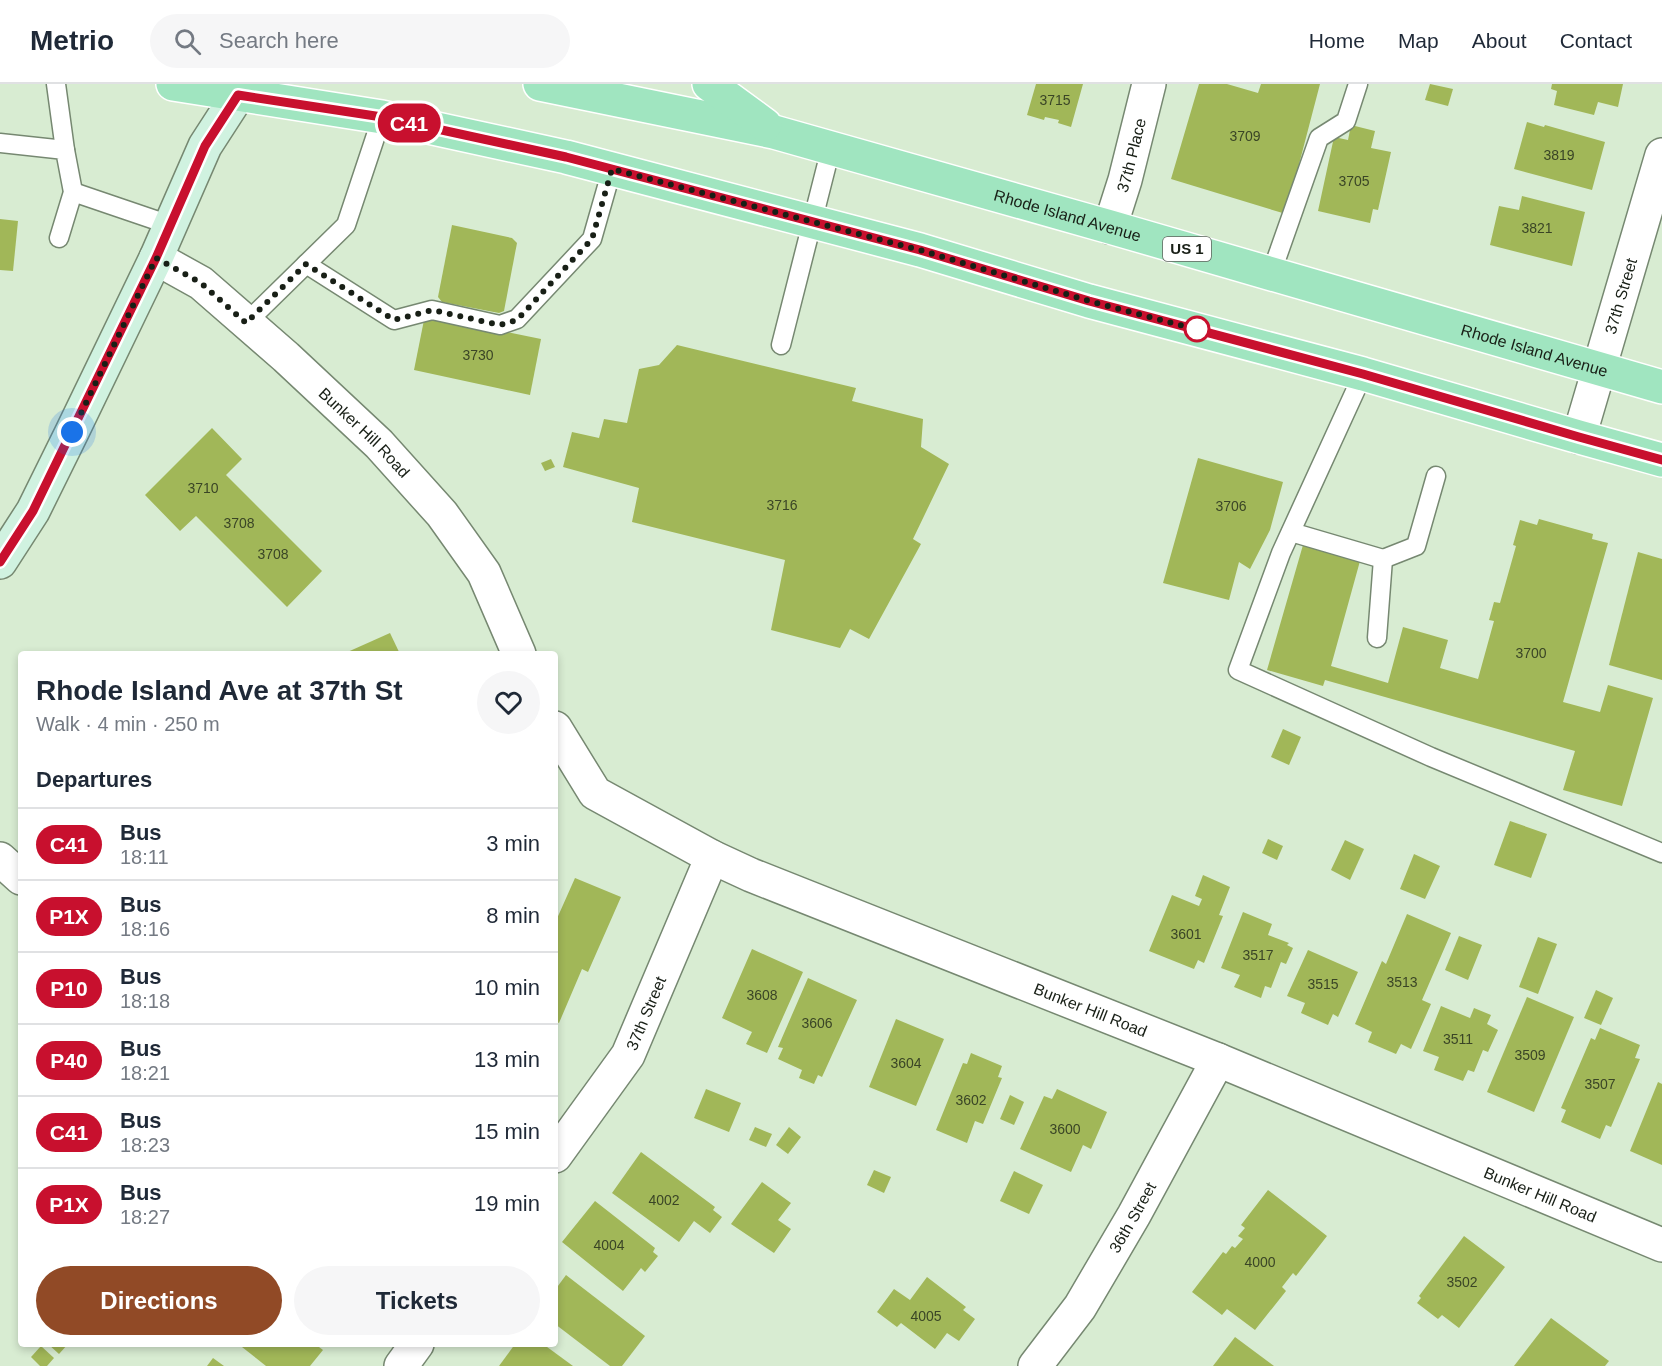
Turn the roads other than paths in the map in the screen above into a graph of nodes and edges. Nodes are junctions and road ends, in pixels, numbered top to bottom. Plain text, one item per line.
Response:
1 (56, 84) edge
2 (173, 84) edge
3 (540, 84) edge
4 (709, 84) edge
5 (1149, 84) edge
6 (1358, 84) edge
7 (243, 89) edge
8 (382, 117) junction
9 (774, 132) junction
10 (0, 143) edge
11 (831, 148) junction
12 (65, 150) junction
13 (1662, 155) edge
14 (612, 169) junction
15 (73, 192) junction
16 (812, 222) junction
17 (170, 225) junction
18 (1110, 227) junction
19 (59, 238) dead end
20 (156, 258) junction
21 (306, 264) junction
22 (1271, 274) junction
23 (246, 323) junction
24 (781, 345) dead end
25 (1599, 369) junction
26 (1363, 374) junction
27 (1662, 387) edge
28 (1579, 437) junction
29 (1662, 460) edge
30 (1436, 476) dead end
31 (1291, 532) junction
32 (1383, 559) junction
33 (0, 562) edge
34 (1377, 638) dead end
35 (518, 651) edge
36 (558, 733) edge
37 (1662, 853) edge
38 (712, 857) junction
39 (0, 859) edge
40 (18, 875) edge
41 (1218, 1060) junction
42 (558, 1152) edge
43 (1662, 1245) edge
44 (415, 1347) edge
45 (401, 1366) edge
46 (1035, 1366) edge

1 - 12 lane
2 - 7 main road
3 - 9 main road, Rhode Island Avenue / US 1
4 - 9 main road
5 - 18 street, 37th Place
6 - 22 lane
7 - 8 main road
7 - 17 main road
8 - 14 main road
8 - 21 lane
9 - 11 main road, Rhode Island Avenue / US 1
10 - 12 lane
11 - 16 lane
11 - 18 main road, Rhode Island Avenue / US 1
12 - 15 lane
13 - 25 street, 37th Street
14 - 16 main road
14 - 21 lane
15 - 17 lane
15 - 19 lane
16 - 24 lane
16 - 26 main road
17 - 20 main road
18 - 22 main road, Rhode Island Avenue / US 1
20 - 23 street, Bunker Hill Road
20 - 33 main road
21 - 23 lane
22 - 25 main road, Rhode Island Avenue / US 1
23 - 35 street, Bunker Hill Road
25 - 27 main road, Rhode Island Avenue / US 1
25 - 28 street, 37th Street
26 - 28 main road
26 - 31 lane
28 - 29 main road
30 - 32 lane
31 - 32 lane
31 - 37 lane
32 - 34 lane
36 - 38 street, Bunker Hill Road
38 - 41 street, Bunker Hill Road
38 - 42 street, 37th Street
39 - 40 street
41 - 43 street, Bunker Hill Road
41 - 46 street, 36th Street
44 - 45 street

